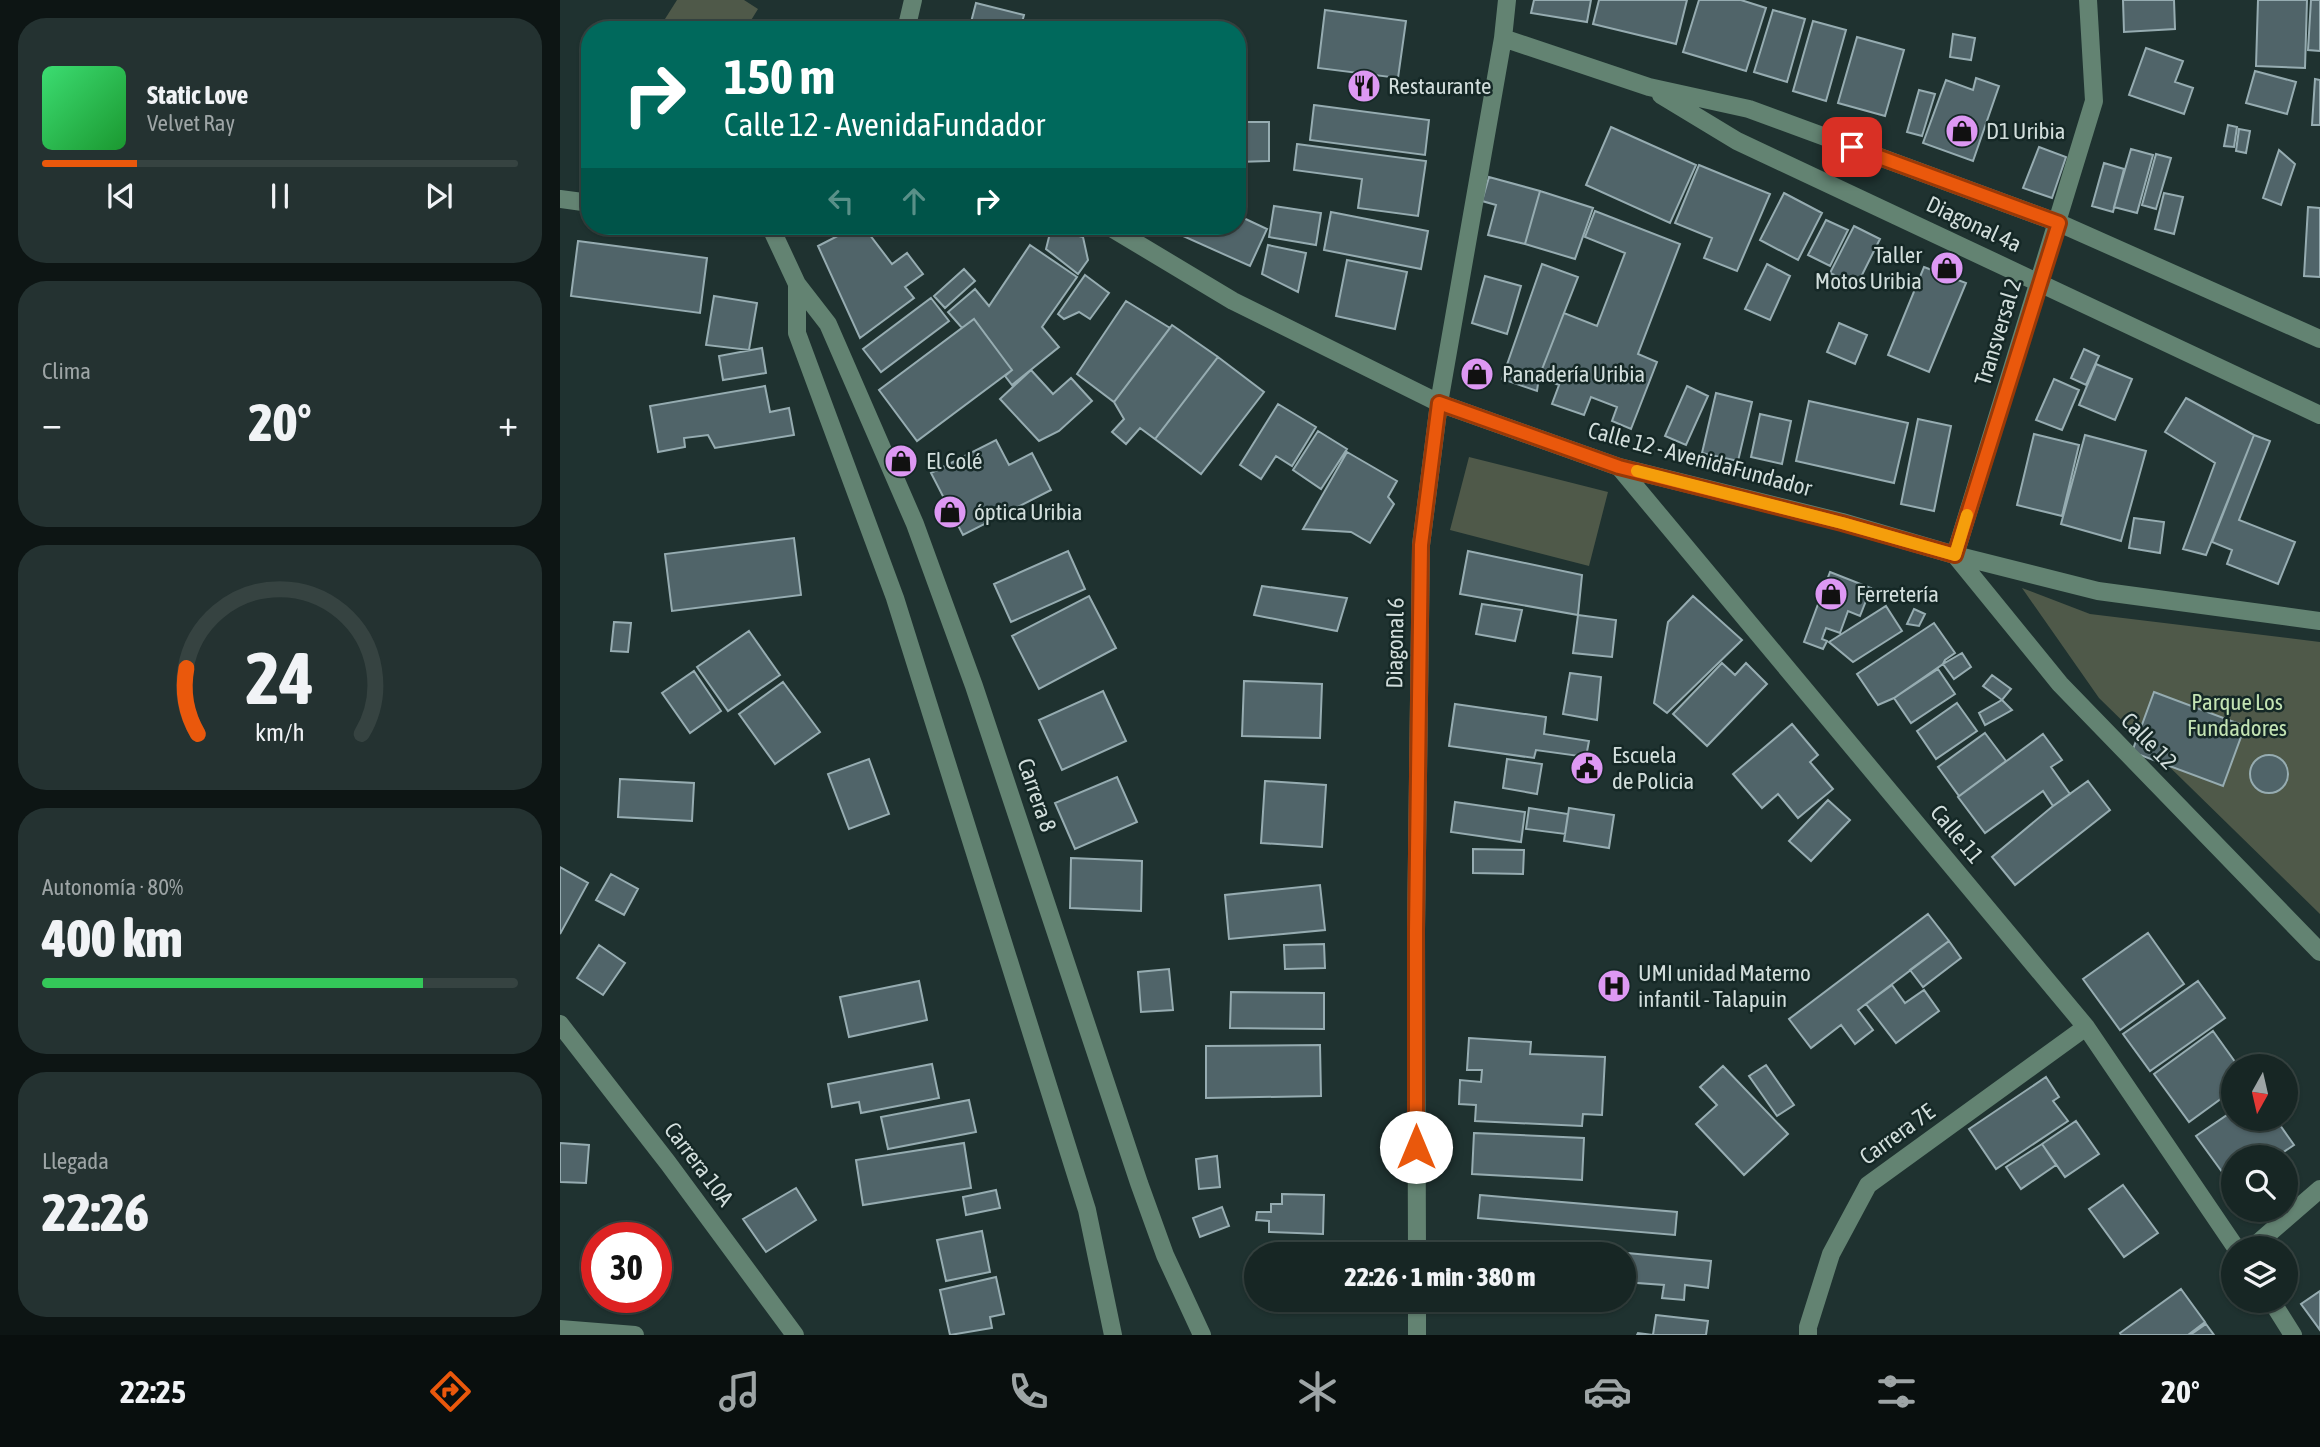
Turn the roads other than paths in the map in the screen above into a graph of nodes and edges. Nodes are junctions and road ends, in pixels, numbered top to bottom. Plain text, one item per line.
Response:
1 (914, 0) edge
2 (1507, 0) edge
3 (2088, 0) edge
4 (908, 21) edge
5 (1503, 38) junction
6 (1649, 87) junction
7 (560, 199) edge
8 (581, 202) edge
9 (2059, 223) junction
10 (774, 235) edge
11 (1123, 235) edge
12 (2039, 282) junction
13 (797, 284) junction
14 (2320, 339) edge
15 (1439, 403) junction
16 (2320, 415) edge
17 (1619, 467) junction
18 (1955, 555) junction
19 (2320, 621) edge
20 (2320, 952) edge
21 (560, 1024) edge
22 (2086, 1027) junction
23 (2320, 1189) edge
24 (2228, 1236) edge
25 (2266, 1236) edge
26 (1417, 1242) edge
27 (1417, 1312) edge
28 (2279, 1313) edge
29 (560, 1329) edge
30 (635, 1335) edge
31 (795, 1335) edge
32 (1113, 1335) edge
33 (1202, 1335) edge
34 (1417, 1335) edge
35 (1808, 1335) edge
36 (2294, 1335) edge

1 - 4 street
2 - 5 street, Diagonal 6
3 - 9 street, Transversal 2
5 - 6 street, Diagonal 4a
5 - 15 street, Diagonal 6
6 - 9 street, Diagonal 4a
6 - 12 street, Diagonal 4a
7 - 8 street
9 - 12 street, Transversal 2
9 - 14 street, Diagonal 4a
10 - 13 street, Carrera 8
11 - 15 street, Calle 12 - AvenidaFundador
12 - 16 street, Diagonal 4a
12 - 18 street, Transversal 2
13 - 32 street, Carrera 8
13 - 33 street, Carrera 8
15 - 17 street, Calle 12 - AvenidaFundador
15 - 26 street, Diagonal 6
17 - 18 street, Calle 12 - AvenidaFundador
17 - 22 street, Calle 11
18 - 19 street, Calle 12 - AvenidaFundador
18 - 20 street, Calle 12
21 - 31 street, Carrera 10A
22 - 24 street, Calle 11
22 - 35 street, Carrera 7E
23 - 25 street
27 - 34 street
28 - 36 street
29 - 30 street

